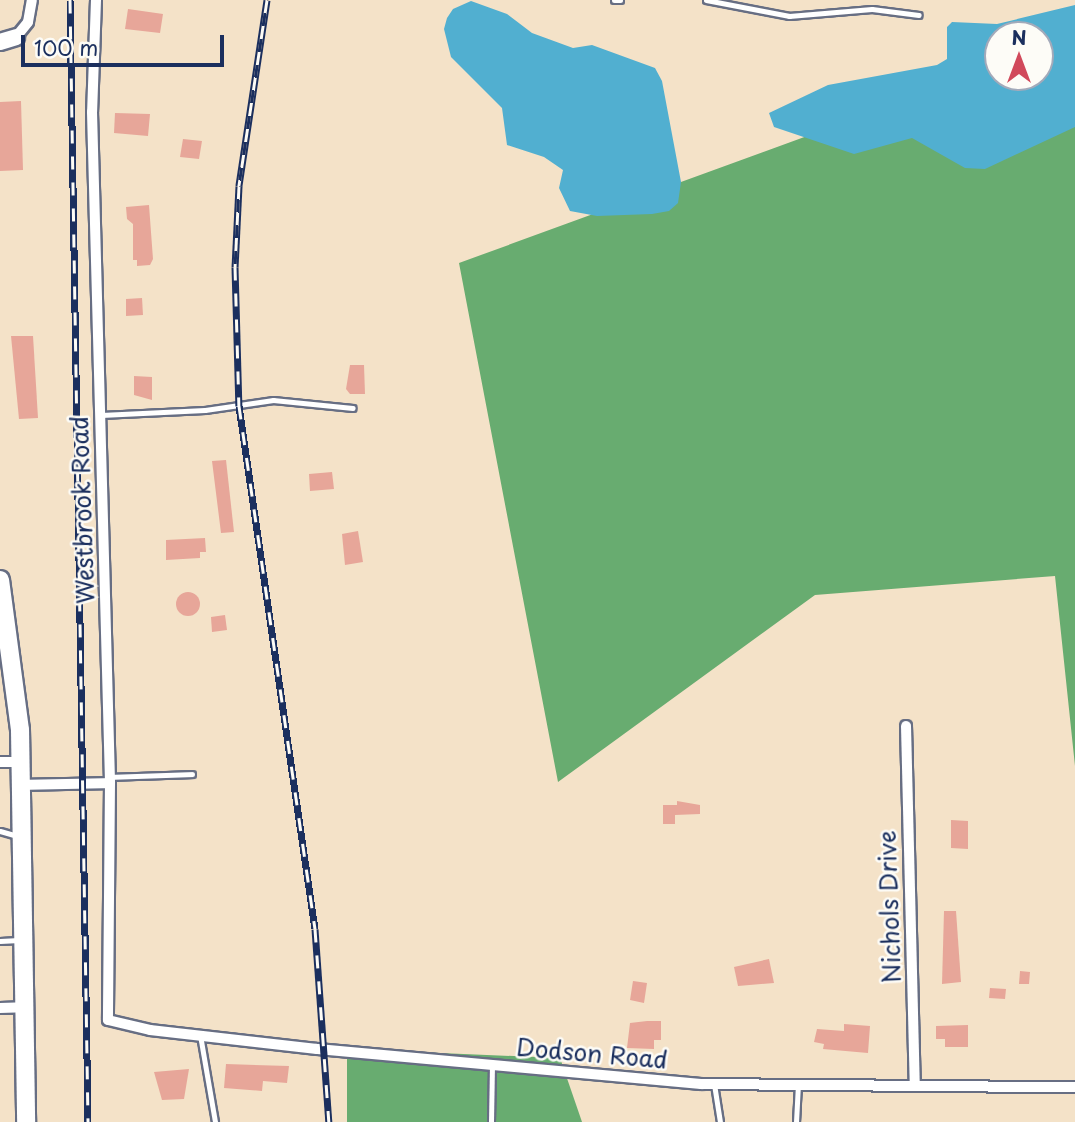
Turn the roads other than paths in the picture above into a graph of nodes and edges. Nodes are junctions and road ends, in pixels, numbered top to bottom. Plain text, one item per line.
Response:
1 (32, 0) edge
2 (96, 0) edge
3 (614, 0) edge
4 (621, 0) edge
5 (706, 0) edge
6 (919, 15) dead end
7 (8, 39) edge
8 (353, 408) dead end
9 (101, 415) junction
10 (0, 580) edge
11 (3, 610) edge
12 (906, 726) dead end
13 (0, 762) edge
14 (21, 762) junction
15 (192, 774) dead end
16 (110, 780) junction
17 (22, 785) junction
18 (0, 831) edge
19 (21, 836) junction
20 (23, 940) junction
21 (0, 941) edge
22 (23, 1007) junction
23 (0, 1008) edge
24 (108, 1020) joint
25 (200, 1035) junction
26 (492, 1065) junction
27 (714, 1084) junction
28 (798, 1085) junction
29 (915, 1086) junction
30 (1075, 1087) edge
31 (26, 1122) edge
32 (215, 1122) edge
33 (491, 1122) edge
34 (720, 1122) edge
35 (796, 1122) edge

1 - 7 street
2 - 9 street, Westbrook Road
3 - 4 lane
5 - 6 lane
8 - 9 lane
9 - 16 street, Westbrook Road
10 - 11 main road
11 - 14 main road
12 - 29 street, Nichols Drive
13 - 14 street
14 - 17 main road
15 - 16 lane
16 - 17 street
16 - 24 street, Westbrook Road
17 - 19 main road
18 - 19 lane
19 - 20 main road
20 - 21 lane
20 - 22 main road
22 - 23 street
22 - 31 main road
24 - 25 street, Dodson Road
25 - 26 street, Dodson Road
25 - 32 lane
26 - 27 street, Dodson Road
26 - 33 lane
27 - 28 street, Dodson Road
27 - 34 lane
28 - 29 street, Dodson Road
28 - 35 lane
29 - 30 street, Dodson Road

